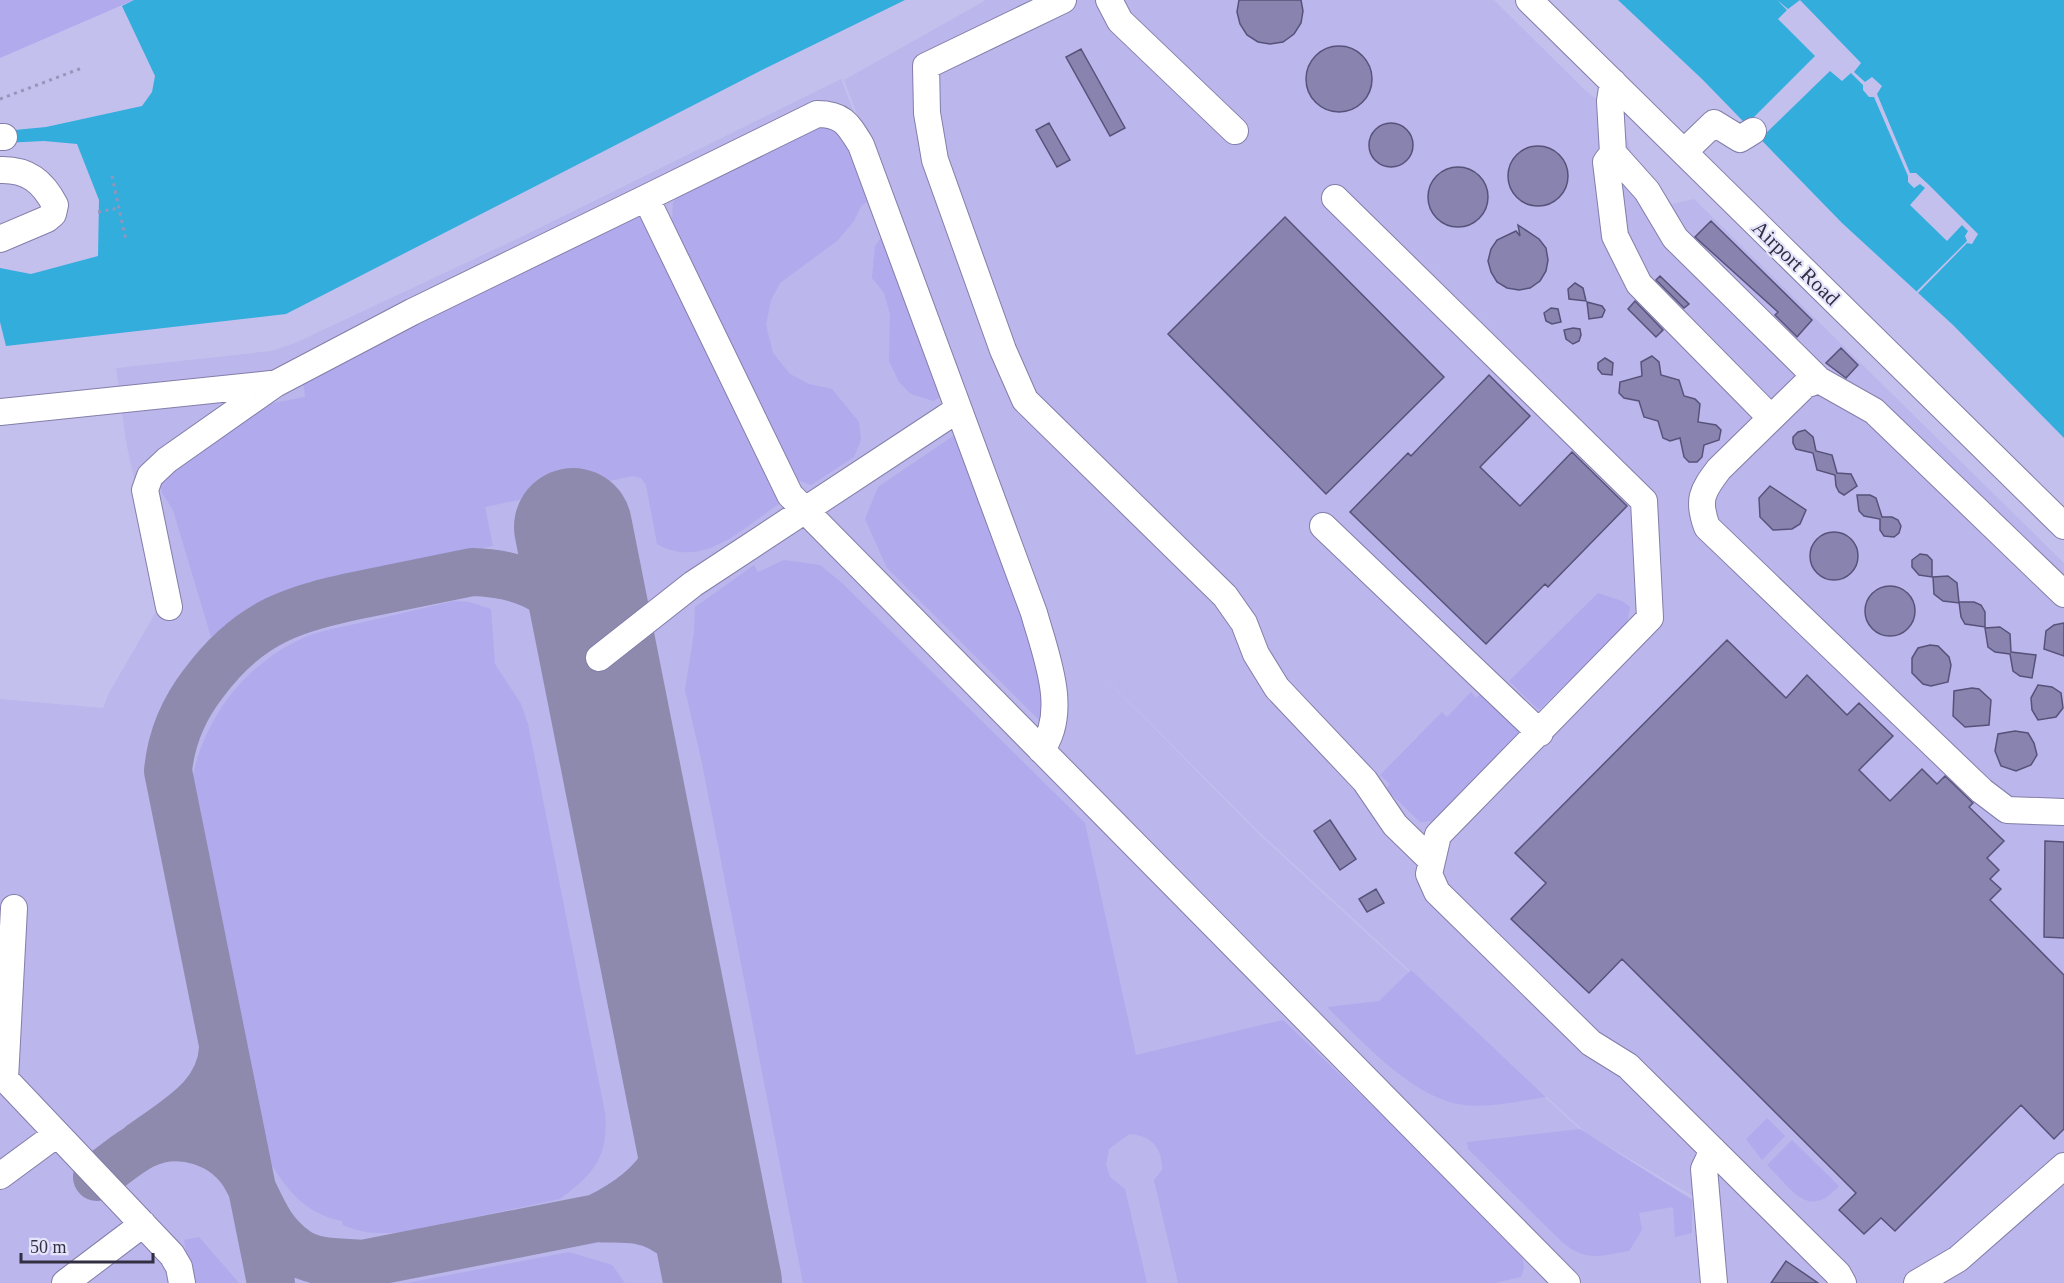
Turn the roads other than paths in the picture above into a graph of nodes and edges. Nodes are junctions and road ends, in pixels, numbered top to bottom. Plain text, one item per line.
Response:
1 (1063, 0) edge
2 (1109, 0) edge
3 (1529, 0) edge
4 (1613, 82) junction
5 (1235, 131) dead end
6 (1753, 131) dead end
7 (1684, 152) junction
8 (1613, 153) junction
9 (0, 170) edge
10 (646, 198) junction
11 (1335, 198) dead end
12 (0, 239) edge
13 (1819, 380) junction
14 (275, 384) junction
15 (957, 410) junction
16 (0, 412) edge
17 (1771, 418) junction
18 (806, 511) junction
19 (1323, 526) dead end
20 (2064, 526) edge
21 (2064, 594) edge
22 (169, 607) dead end
23 (598, 658) dead end
24 (1540, 733) junction
25 (1041, 750) junction
26 (2064, 812) edge
27 (1431, 860) junction
28 (14, 908) dead end
29 (57, 1134) junction
30 (1713, 1150) junction
31 (2064, 1166) edge
32 (0, 1176) edge
33 (143, 1224) junction
34 (65, 1283) edge
35 (182, 1283) edge
36 (1567, 1283) edge
37 (1714, 1283) edge
38 (1843, 1283) edge
39 (1917, 1283) edge

1 - 27 street
2 - 5 street
3 - 4 street, Airport Road
4 - 7 street, Airport Road
4 - 8 street
6 - 7 street
7 - 20 street, Airport Road
8 - 13 street
8 - 17 street
9 - 12 street
10 - 14 street
10 - 15 street
10 - 18 street
11 - 24 street
13 - 17 street
13 - 21 street
14 - 16 street
14 - 22 street
15 - 18 street
15 - 25 street
17 - 26 street
18 - 23 street
18 - 25 street
19 - 24 street
24 - 27 street
25 - 36 street
27 - 30 street
28 - 29 street
29 - 32 street
29 - 33 street
30 - 37 street
30 - 38 street
31 - 39 street
33 - 34 street
33 - 35 street

